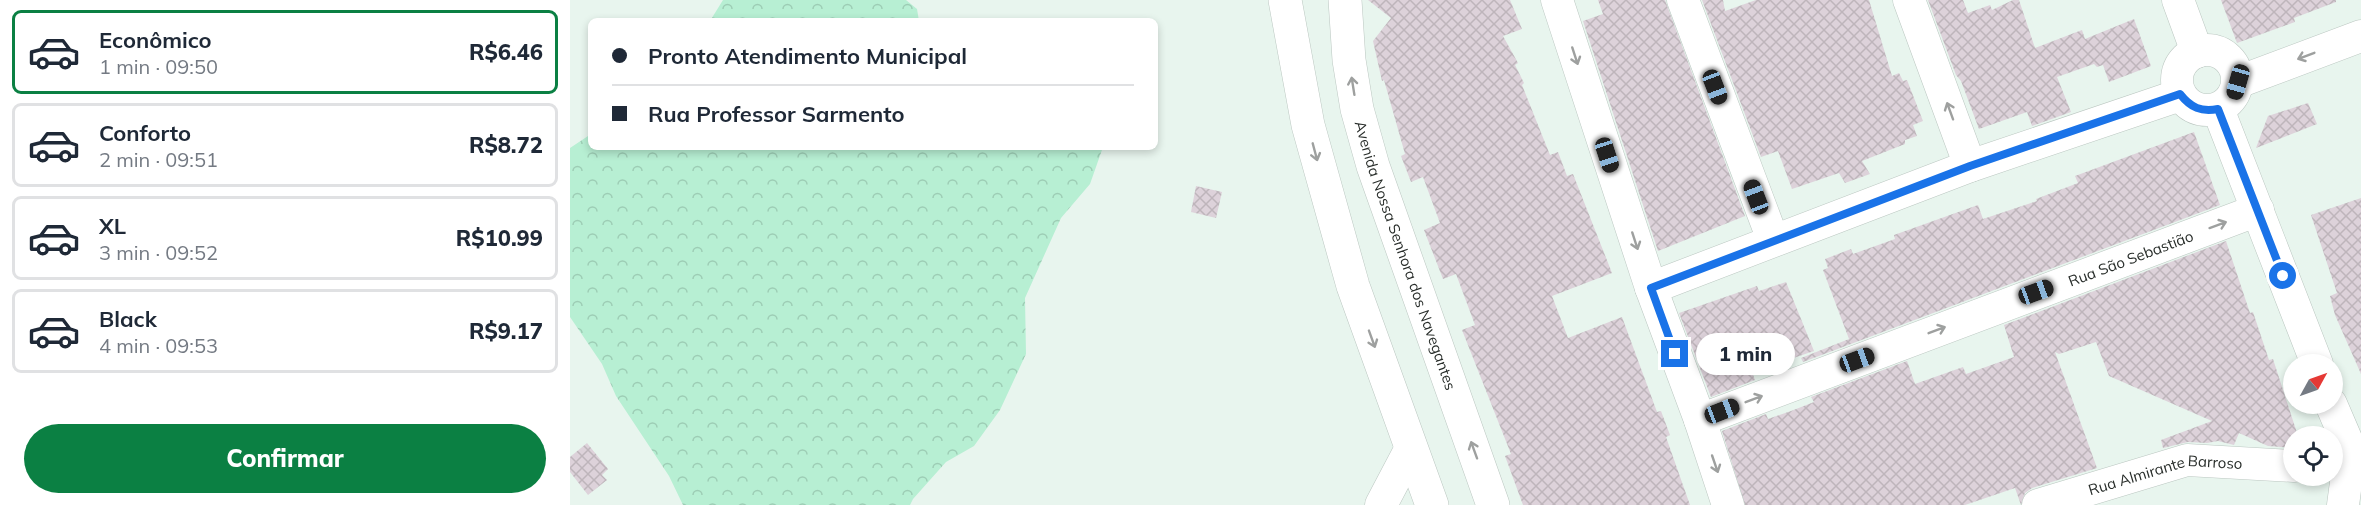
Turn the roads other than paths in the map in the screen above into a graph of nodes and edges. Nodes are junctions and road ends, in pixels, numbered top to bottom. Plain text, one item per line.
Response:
1 (1285, 0) edge
2 (1300, 0) edge
3 (1557, 0) edge
4 (1683, 0) edge
5 (1909, 0) edge
6 (2178, 0) edge
7 (1350, 9) edge
8 (2361, 36) edge
9 (2197, 52) junction
10 (1298, 74) junction
11 (2238, 82) junction
12 (2180, 94) junction
13 (2218, 109) junction
14 (1970, 166) junction
15 (2258, 210) junction
16 (1773, 240) junction
17 (1651, 288) junction
18 (2313, 354) edge
19 (2335, 414) edge
20 (1700, 420) junction
21 (1411, 448) junction
22 (2351, 459) edge
23 (2283, 465) edge
24 (1381, 505) edge
25 (1432, 505) edge
26 (1493, 505) edge
27 (1728, 505) edge
28 (2038, 505) edge
29 (2343, 505) edge

1 - 10 main road
2 - 10 main road
3 -> 17 street
4 - 16 street
14 -> 5 street
6 - 9 street
26 -> 7 main road, Avenida Nossa Senhora dos Navegantes
8 -> 11 street
9 - 11 street
9 - 12 street
10 -> 21 main road
11 - 13 street
12 - 13 street
12 - 14 street
13 - 15 street
14 - 16 street
15 - 18 street
20 -> 15 street, Rua São Sebastião
16 - 17 street
17 - 20 street
19 - 22 street
20 -> 27 street
21 - 24 street
21 - 25 main road
22 - 29 street
23 - 28 street, Rua Almirante Barroso

